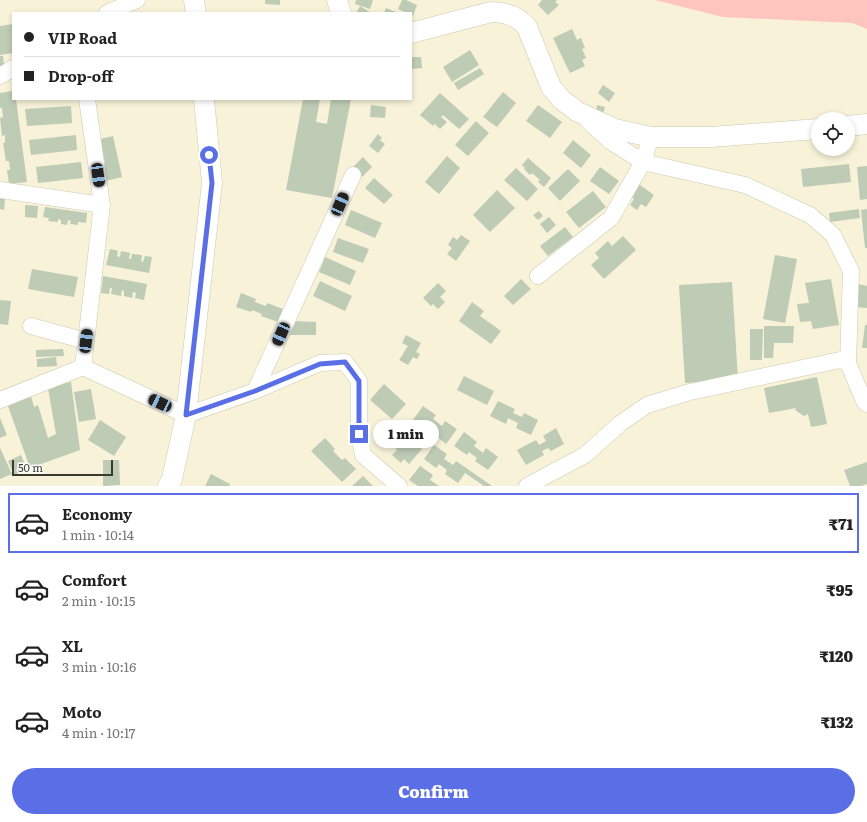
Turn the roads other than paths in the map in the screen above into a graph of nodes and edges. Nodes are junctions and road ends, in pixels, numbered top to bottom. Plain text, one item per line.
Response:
1 (137, 0) edge
2 (194, 0) edge
3 (337, 0) edge
4 (110, 12) edge
5 (196, 12) edge
6 (341, 12) edge
7 (412, 33) edge
8 (12, 69) edge
9 (0, 76) edge
10 (87, 100) edge
11 (204, 100) edge
12 (578, 112) junction
13 (867, 124) edge
14 (855, 125) edge
15 (811, 130) edge
16 (651, 137) junction
17 (643, 162) junction
18 (353, 175) dead end
19 (0, 190) edge
20 (102, 205) junction
21 (538, 276) dead end
22 (31, 326) dead end
23 (86, 341) junction
24 (848, 363) junction
25 (83, 367) junction
26 (255, 391) junction
27 (0, 400) edge
28 (867, 404) edge
29 (186, 415) junction
30 (168, 486) edge
31 (399, 486) edge
32 (527, 486) edge

1 - 4 street
2 - 5 main road
3 - 6 main road
7 - 12 main road
8 - 9 street
10 - 20 street
11 - 29 main road
12 - 16 main road
12 - 17 street
13 - 14 main road
15 - 16 main road
16 - 17 street
17 - 21 street
17 - 24 street
18 - 26 street
19 - 20 street
20 - 23 street
22 - 23 street
23 - 25 street
24 - 28 street
24 - 32 street
25 - 27 street
25 - 29 street
26 - 29 street
26 - 31 street
29 - 30 main road

